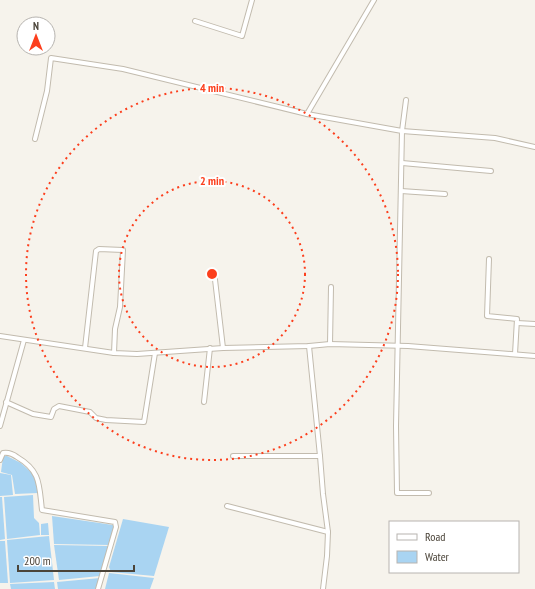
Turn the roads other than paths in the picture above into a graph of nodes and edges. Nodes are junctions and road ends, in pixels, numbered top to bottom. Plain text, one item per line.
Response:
1 (252, 0) edge
2 (374, 0) edge
3 (195, 21) dead end
4 (406, 100) dead end
5 (307, 114) junction
6 (402, 131) junction
7 (35, 139) dead end
8 (535, 147) edge
9 (402, 163) junction
10 (491, 171) dead end
11 (401, 191) junction
12 (445, 194) dead end
13 (490, 259) dead end
14 (214, 271) dead end
15 (331, 287) dead end
16 (517, 323) junction
17 (535, 324) edge
18 (0, 336) edge
19 (24, 340) junction
20 (330, 344) junction
21 (309, 346) junction
22 (399, 346) junction
23 (85, 348) junction
24 (210, 348) junction
25 (223, 348) junction
26 (114, 353) junction
27 (155, 353) junction
28 (515, 354) junction
29 (535, 356) edge
30 (6, 402) junction
31 (204, 402) dead end
32 (0, 426) edge
33 (233, 456) dead end
34 (320, 456) junction
35 (0, 460) edge
36 (429, 493) dead end
37 (228, 506) dead end
38 (328, 532) junction
39 (98, 589) edge
40 (323, 589) edge

1 - 3 street
2 - 5 street
4 - 6 street
5 - 6 street
5 - 7 street
6 - 8 street
6 - 9 street
9 - 10 street
9 - 11 street
11 - 12 street
11 - 22 street
13 - 16 street
14 - 25 street
15 - 20 street
16 - 17 street
16 - 28 street
18 - 19 street
19 - 23 street
19 - 30 street
20 - 21 street
20 - 22 street
21 - 25 street
21 - 34 street
22 - 28 street
22 - 36 street
23 - 26 street
23 - 26 street
24 - 25 street
24 - 27 street
24 - 31 street
26 - 27 street
27 - 30 street
28 - 29 street
30 - 32 street
33 - 34 street
34 - 38 street
35 - 39 street
37 - 38 street
38 - 40 street

